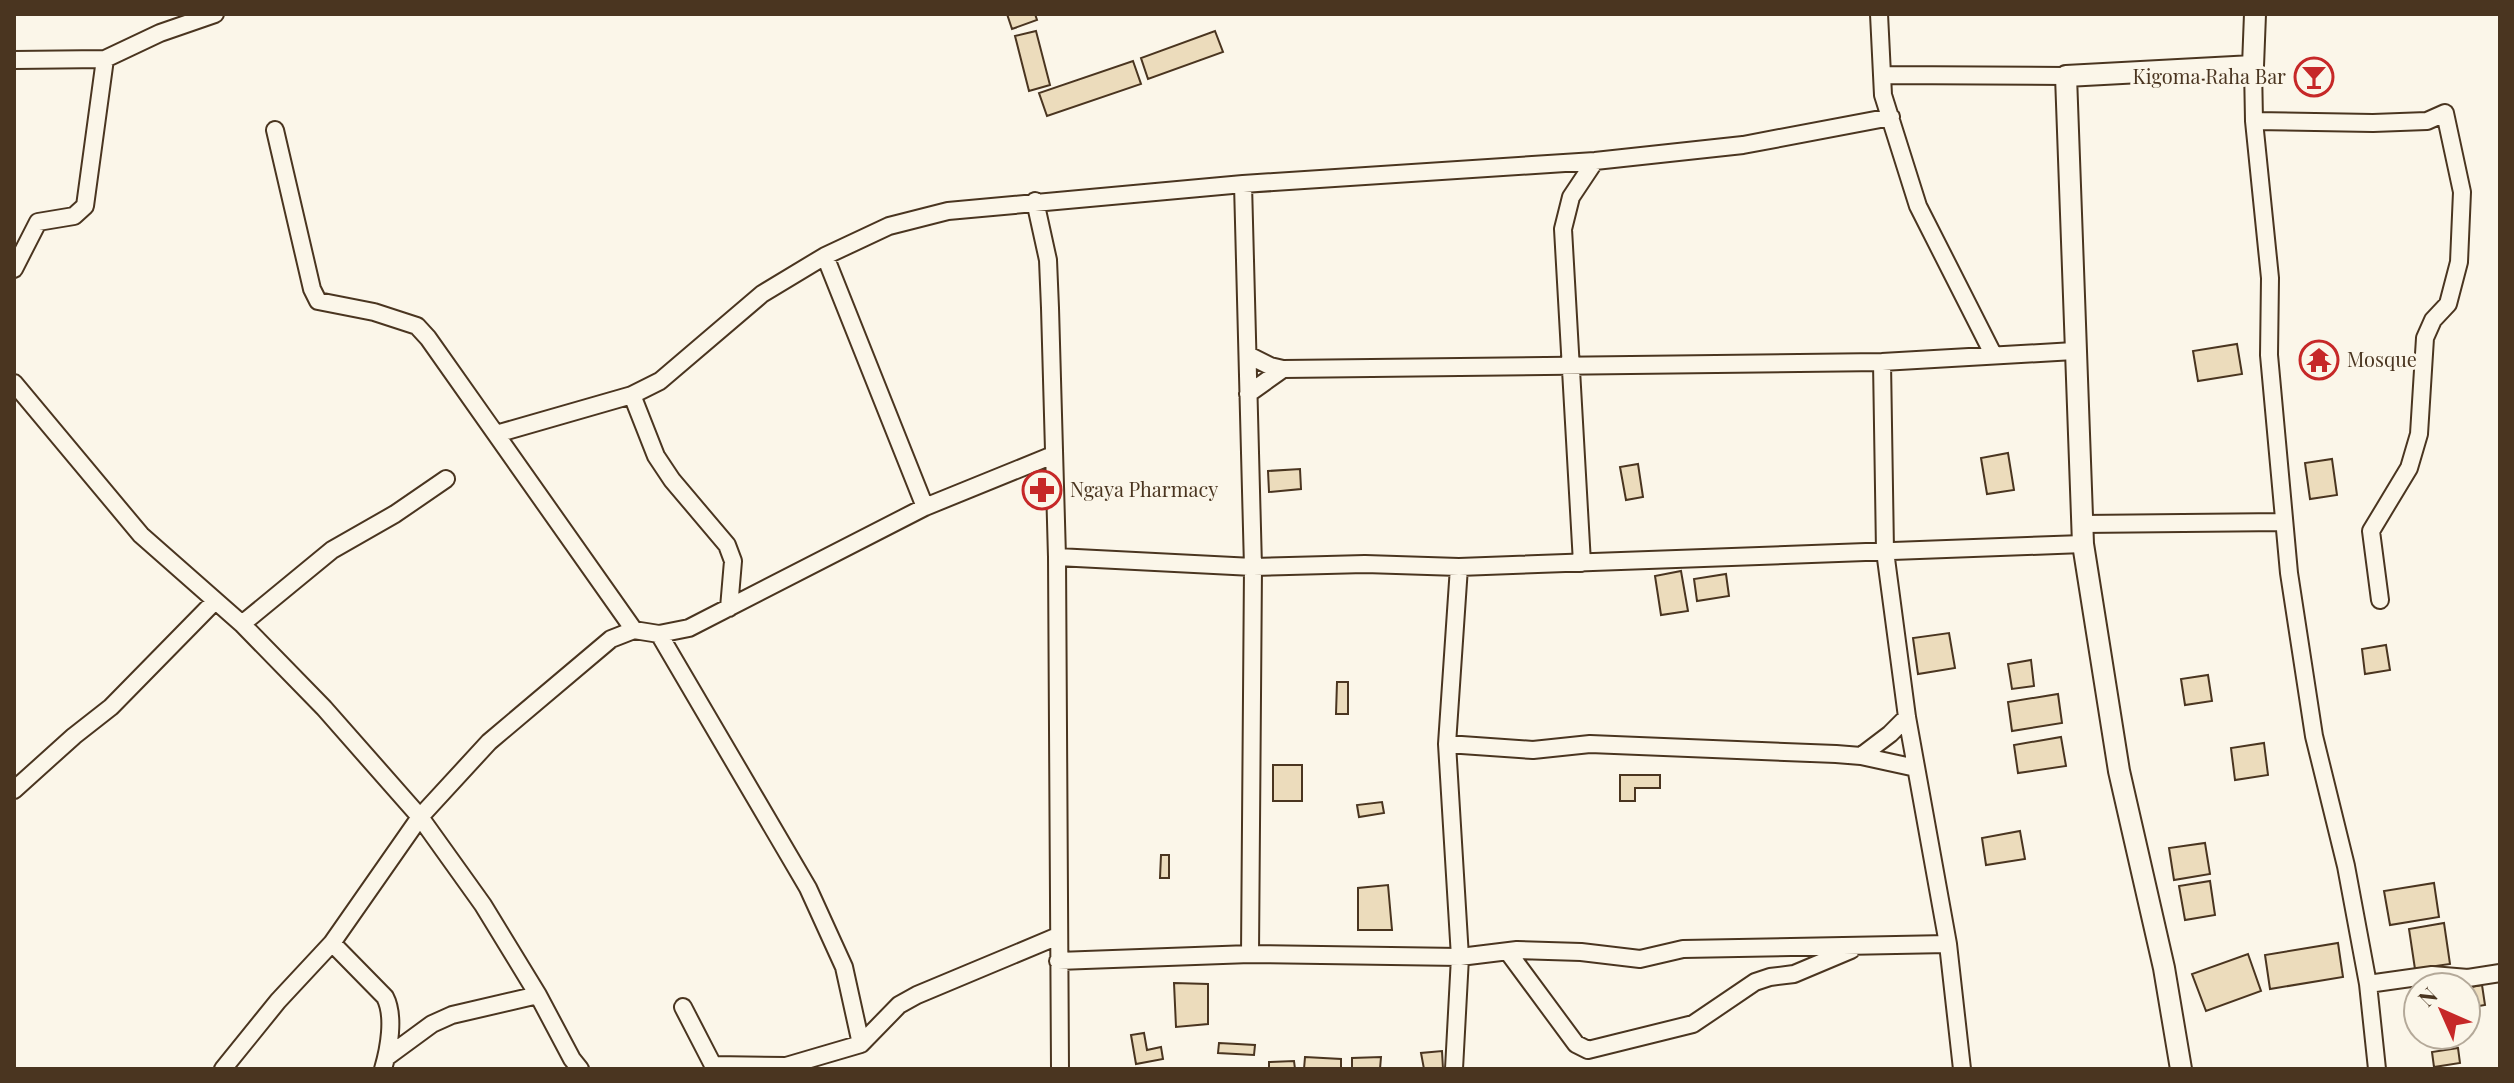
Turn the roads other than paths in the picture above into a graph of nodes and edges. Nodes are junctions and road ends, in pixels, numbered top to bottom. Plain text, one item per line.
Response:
1 (215, 14) edge
2 (1879, 14) edge
3 (2255, 14) edge
4 (105, 59) junction
5 (14, 60) edge
6 (2253, 66) junction
7 (1882, 75) junction
8 (2066, 76) junction
9 (1891, 117) junction
10 (2254, 121) junction
11 (275, 130) dead end
12 (1595, 161) junction
13 (1243, 184) junction
14 (1035, 201) junction
15 (825, 256) junction
16 (14, 269) edge
17 (2074, 351) junction
18 (1993, 354) junction
19 (1248, 355) junction
20 (1882, 362) junction
21 (1570, 365) junction
22 (1283, 369) junction
23 (14, 383) edge
24 (1248, 394) junction
25 (632, 395) junction
26 (496, 434) junction
27 (1053, 455) junction
28 (446, 479) dead end
29 (925, 507) junction
30 (2284, 522) junction
31 (2082, 534) junction
32 (1885, 551) junction
33 (1057, 557) junction
34 (1582, 563) junction
35 (1253, 567) junction
36 (1459, 567) junction
37 (2380, 600) dead end
38 (215, 601) junction
39 (729, 608) junction
40 (242, 624) junction
41 (634, 630) junction
42 (659, 634) junction
43 (1907, 717) junction
44 (1447, 744) junction
45 (1861, 756) junction
46 (1916, 768) junction
47 (14, 790) edge
48 (420, 817) junction
49 (1058, 936) junction
50 (332, 943) junction
51 (1948, 944) junction
52 (1860, 946) junction
53 (1508, 952) junction
54 (1250, 954) junction
55 (1460, 957) junction
56 (1058, 961) junction
57 (2500, 973) edge
58 (2368, 984) junction
59 (538, 995) junction
60 (683, 1007) dead end
61 (861, 1044) junction
62 (385, 1063) edge
63 (714, 1067) edge
64 (223, 1069) edge
65 (580, 1069) edge
66 (1060, 1069) edge
67 (1454, 1069) edge
68 (1962, 1069) edge
69 (2181, 1069) edge
70 (2377, 1069) edge

1 - 4 street
2 - 7 street
3 - 6 street
4 - 5 street
4 - 16 street
6 - 8 street
6 - 10 street
7 - 8 street
7 - 9 street
8 - 17 street
9 - 12 street
9 - 18 street
10 - 30 street
10 - 37 street
11 - 26 street
12 - 13 street
12 - 21 street
13 - 14 street
13 - 19 street
14 - 15 street
14 - 27 street
15 - 25 street
15 - 29 street
17 - 18 street
17 - 31 street
18 - 20 street
19 - 22 street
19 - 24 street
20 - 21 street
20 - 32 street
21 - 22 street
21 - 34 street
22 - 24 street
23 - 38 street
24 - 35 street
25 - 26 street
25 - 39 street
26 - 41 street
27 - 29 street
27 - 33 street
28 - 40 street
29 - 39 street
30 - 31 street
30 - 58 street
31 - 32 street
31 - 69 street
32 - 34 street
32 - 43 street
33 - 35 street
33 - 49 street
34 - 36 street
35 - 36 street
35 - 54 street
36 - 44 street
38 - 40 street
38 - 47 street
39 - 42 street
40 - 48 street
41 - 42 street
41 - 48 street
42 - 61 street
43 - 45 street
43 - 46 street
44 - 45 street
44 - 55 street
45 - 46 street
46 - 51 street
48 - 50 street
48 - 59 street
49 - 56 street
49 - 61 street
50 - 62 street
50 - 64 street
51 - 52 street
51 - 68 street
52 - 53 street
52 - 53 street
53 - 55 street
54 - 55 street
54 - 56 street
55 - 67 street
56 - 66 street
57 - 58 street
58 - 70 street
59 - 62 street
59 - 65 street
60 - 63 street
61 - 63 street

